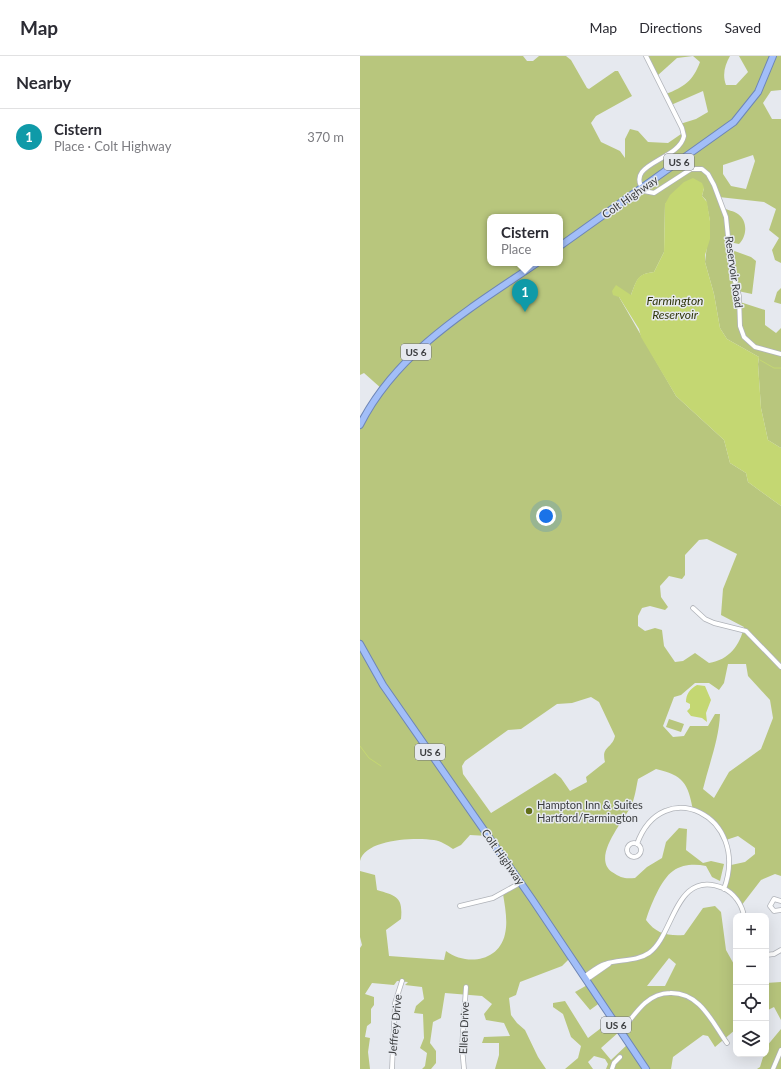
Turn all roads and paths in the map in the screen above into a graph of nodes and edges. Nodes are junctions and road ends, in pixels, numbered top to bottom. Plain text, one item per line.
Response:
1 (646, 56) edge
2 (773, 56) edge
3 (642, 188) junction
4 (563, 244) edge
5 (533, 266) edge
6 (781, 354) edge
7 (360, 425) edge
8 (693, 608) dead end
9 (360, 644) edge
10 (781, 667) edge
11 (637, 844) dead end
12 (520, 882) junction
13 (724, 889) junction
14 (781, 900) edge
15 (460, 906) dead end
16 (781, 911) edge
17 (743, 913) edge
18 (781, 950) edge
19 (769, 955) edge
20 (585, 978) junction
21 (402, 981) dead end
22 (466, 987) dead end
23 (620, 1031) junction
24 (727, 1043) dead end
25 (781, 1050) edge
26 (620, 1057) dead end
27 (392, 1069) edge
28 (464, 1069) edge
29 (612, 1069) edge
30 (646, 1069) edge
31 (773, 1069) edge

1 - 3 street
2 - 3 highway, Colt Highway / US 6
3 - 4 highway, Colt Highway / US 6
3 - 6 street, Reservoir Road
5 - 7 highway, US 6
8 - 10 street
9 - 12 highway, Colt Highway / US 6
11 - 13 street
12 - 15 street
12 - 20 highway, Colt Highway / US 6
13 - 17 street
13 - 20 street
14 - 16 street
18 - 19 street
20 - 23 highway, Colt Highway / US 6
21 - 27 street, Jeffrey Drive
22 - 28 street, Ellen Drive
23 - 24 street
23 - 30 highway, Colt Highway / US 6
25 - 31 street
26 - 29 street

